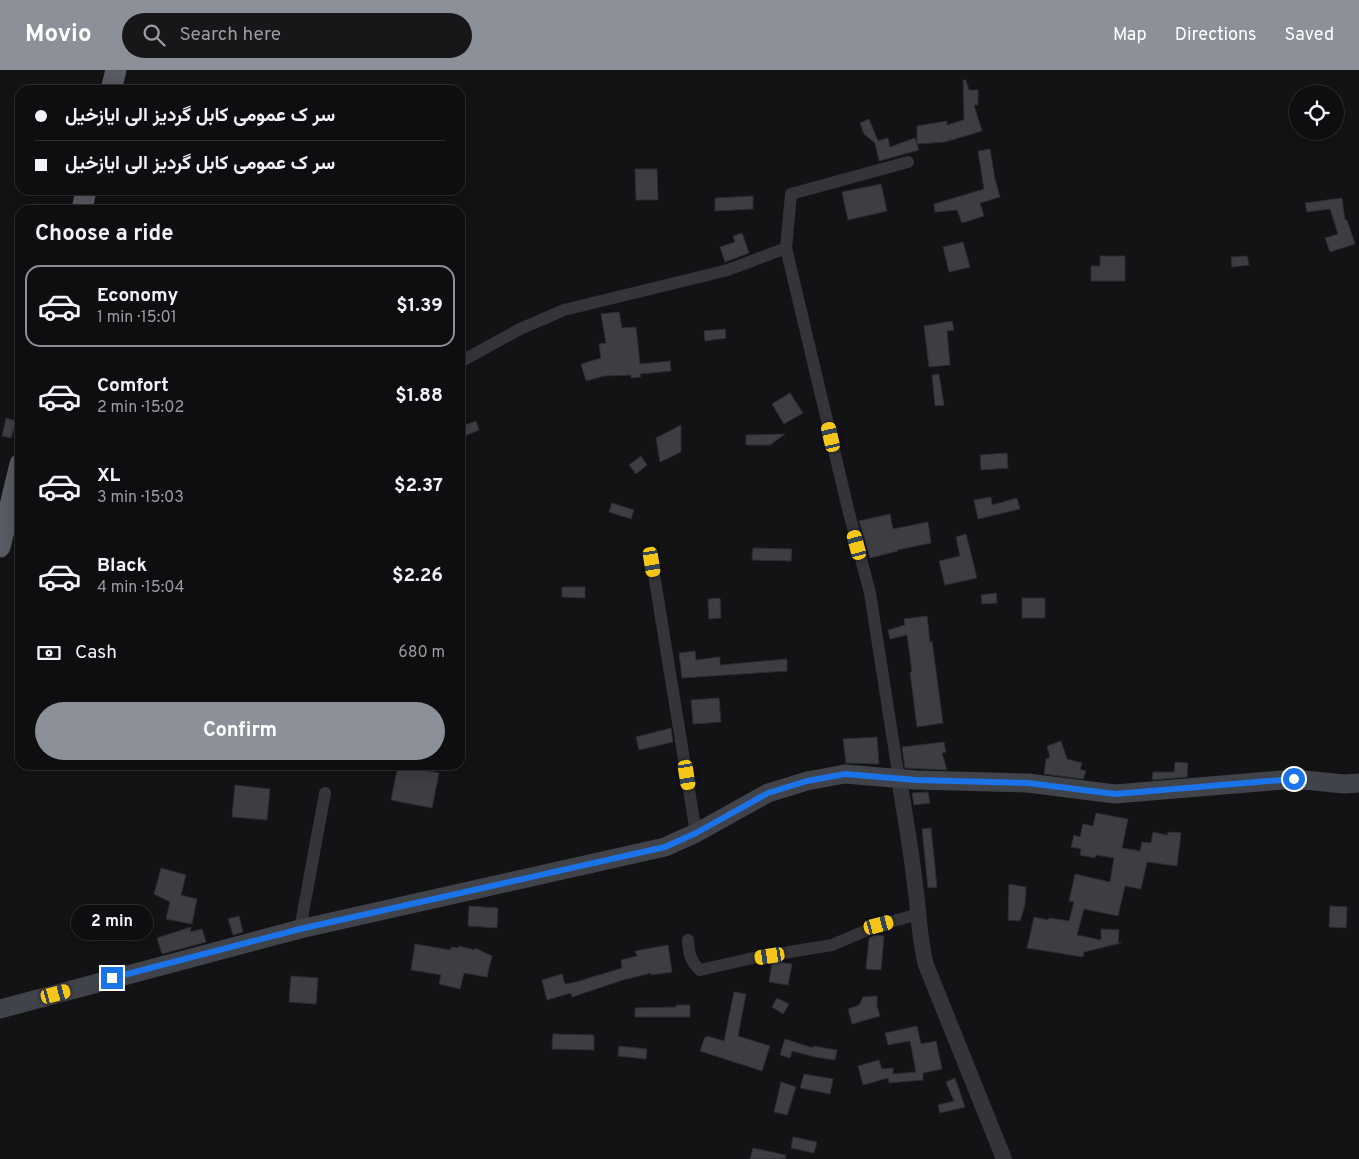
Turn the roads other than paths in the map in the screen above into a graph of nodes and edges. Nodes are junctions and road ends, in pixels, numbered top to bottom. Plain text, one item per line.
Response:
1 (116, 70) edge
2 (112, 85) edge
3 (908, 162) dead end
4 (786, 248) junction
5 (465, 359) edge
6 (15, 485) edge
7 (0, 547) edge
8 (652, 562) dead end
9 (899, 778) junction
10 (1359, 783) edge
11 (325, 792) dead end
12 (696, 833) junction
13 (919, 914) junction
14 (300, 929) junction
15 (688, 940) dead end
16 (0, 1008) edge
17 (1004, 1159) edge

1 - 2 highway
3 - 4 street
4 - 5 street
4 - 9 street
6 - 7 highway
8 - 12 street
9 - 10 main road
9 - 12 main road
9 - 13 street
11 - 14 street
12 - 14 main road
13 - 15 street
13 - 17 street
14 - 16 main road

